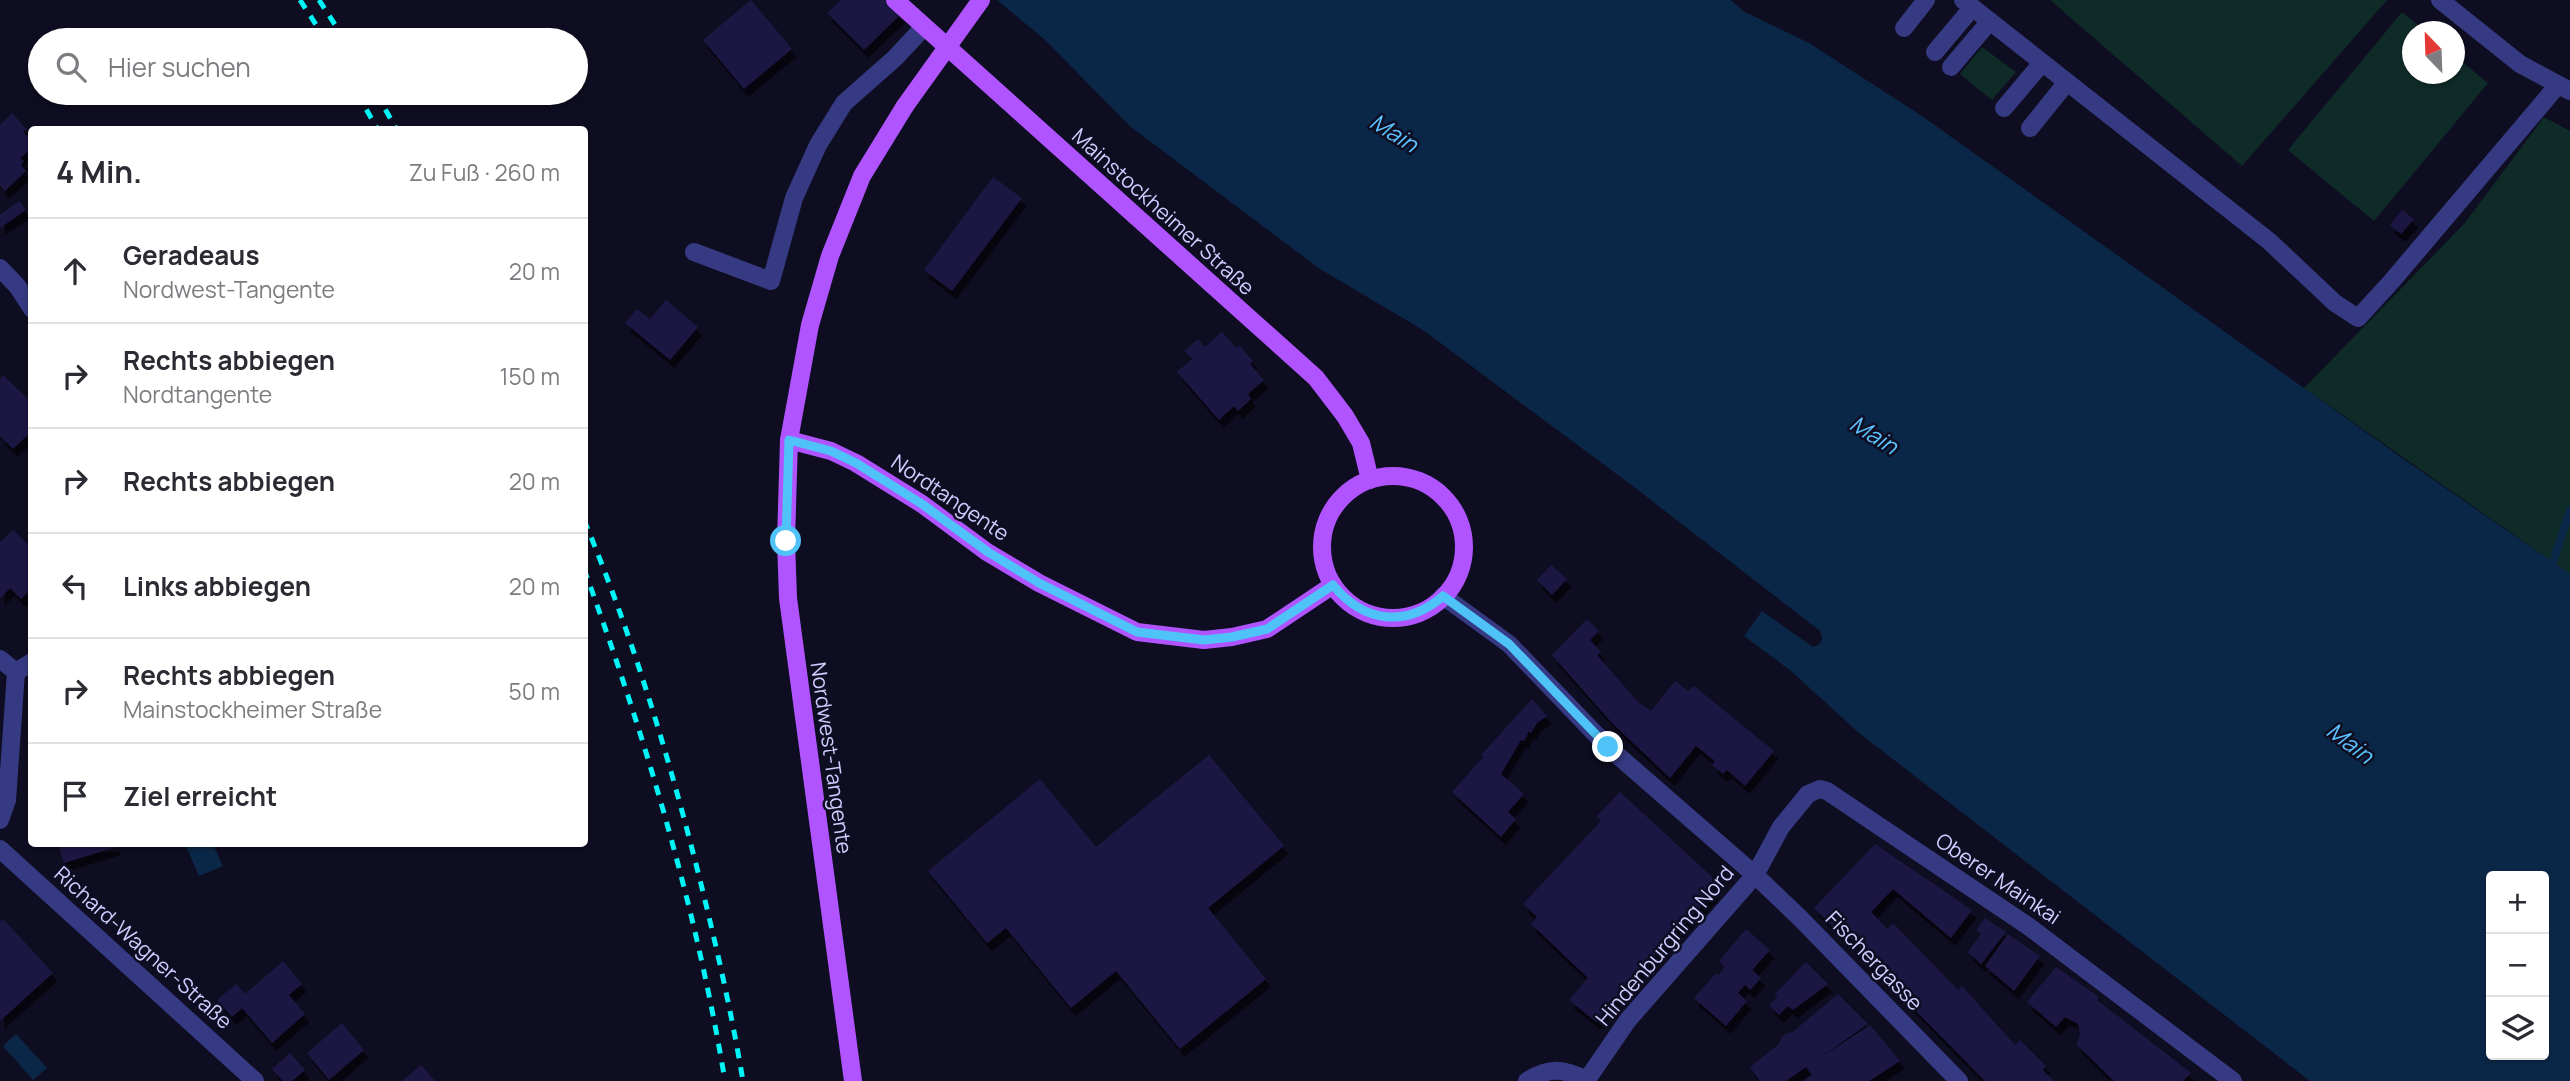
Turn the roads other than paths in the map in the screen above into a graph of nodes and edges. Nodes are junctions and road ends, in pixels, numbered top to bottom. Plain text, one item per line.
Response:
1 (895, 0) edge
2 (981, 0) edge
3 (1926, 0) edge
4 (1968, 4) edge
5 (2450, 4) edge
6 (1990, 21) junction
7 (923, 27) junction
8 (1904, 28) dead end
9 (1935, 52) dead end
10 (2042, 63) junction
11 (1951, 67) dead end
12 (2067, 82) junction
13 (2564, 88) edge
14 (2004, 108) dead end
15 (2031, 128) dead end
16 (694, 252) dead end
17 (0, 268) edge
18 (28, 302) edge
19 (789, 440) junction
20 (1370, 480) junction
21 (1333, 585) junction
22 (1443, 596) junction
23 (0, 659) edge
24 (24, 667) edge
25 (0, 820) edge
26 (0, 849) edge
27 (1755, 875) junction
28 (1587, 1080) edge
29 (255, 1081) edge
30 (853, 1081) edge
31 (1527, 1081) edge
32 (1959, 1081) edge
33 (2233, 1081) edge

1 - 7 main road, Mainstockheimer Straße
2 - 19 main road, bridge
3 - 8 street
4 - 6 street
4 - 9 street
5 - 13 street
6 - 10 street
6 - 11 street
7 - 16 street
7 - 20 main road, Mainstockheimer Straße
10 - 12 street
10 - 14 street
12 - 13 street
12 - 15 street
17 - 18 street
19 - 21 main road, Nordtangente
19 - 30 main road, Nordwest-Tangente
20 - 21 main road
20 - 22 main road
21 - 22 main road
22 - 27 street
23 - 24 street
24 - 25 street
26 - 29 street, Richard-Wagner-Straße
27 - 28 street, Hindenburgring Nord
27 - 32 street, Fischergasse
27 - 33 street, Oberer Mainkai
28 - 31 street

